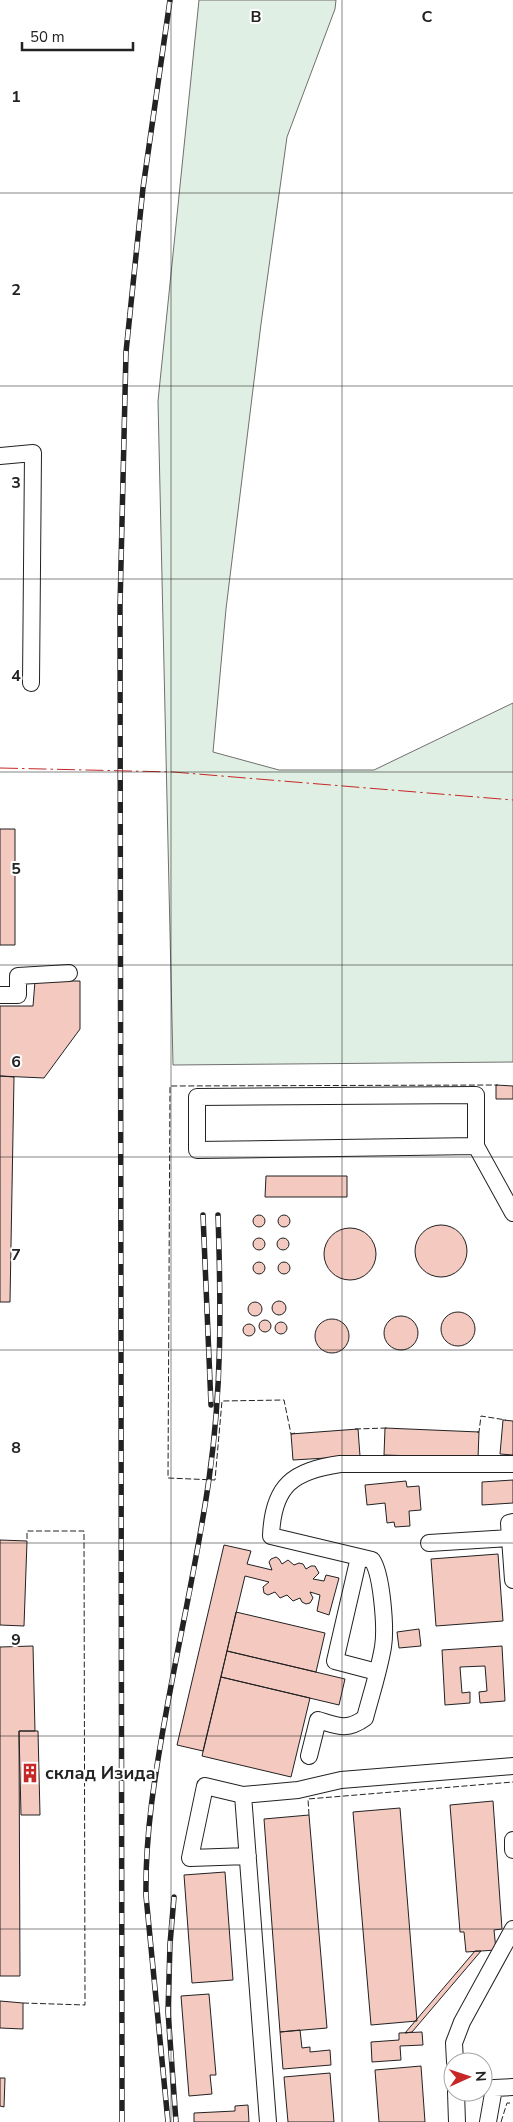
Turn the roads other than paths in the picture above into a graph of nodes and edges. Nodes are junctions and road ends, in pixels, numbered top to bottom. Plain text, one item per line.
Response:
1 (0, 456) edge
2 (31, 683) dead end
3 (69, 973) dead end
4 (0, 995) edge
5 (476, 1146) junction
6 (513, 1213) edge
7 (513, 1464) edge
8 (511, 1530) edge
9 (429, 1543) dead end
10 (359, 1557) junction
11 (513, 1580) edge
12 (377, 1672) junction
13 (309, 1756) dead end
14 (513, 1766) edge
15 (244, 1795) junction
16 (513, 1840) edge
17 (513, 1850) edge
18 (248, 1856) junction
19 (513, 1929) edge
20 (454, 2052) edge
21 (513, 2087) edge
22 (493, 2088) edge
23 (456, 2102) edge
24 (488, 2102) edge
25 (268, 2122) edge
26 (457, 2122) edge
27 (488, 2122) edge

1 - 2 lane
3 - 4 lane
5 - 5 lane
5 - 6 lane
7 - 10 lane
8 - 9 lane
8 - 11 lane
10 - 12 lane
10 - 12 lane
12 - 13 lane
14 - 15 lane
15 - 18 lane
15 - 18 lane
16 - 17 lane
18 - 25 lane
19 - 20 lane
21 - 22 lane
23 - 26 lane
24 - 27 lane

